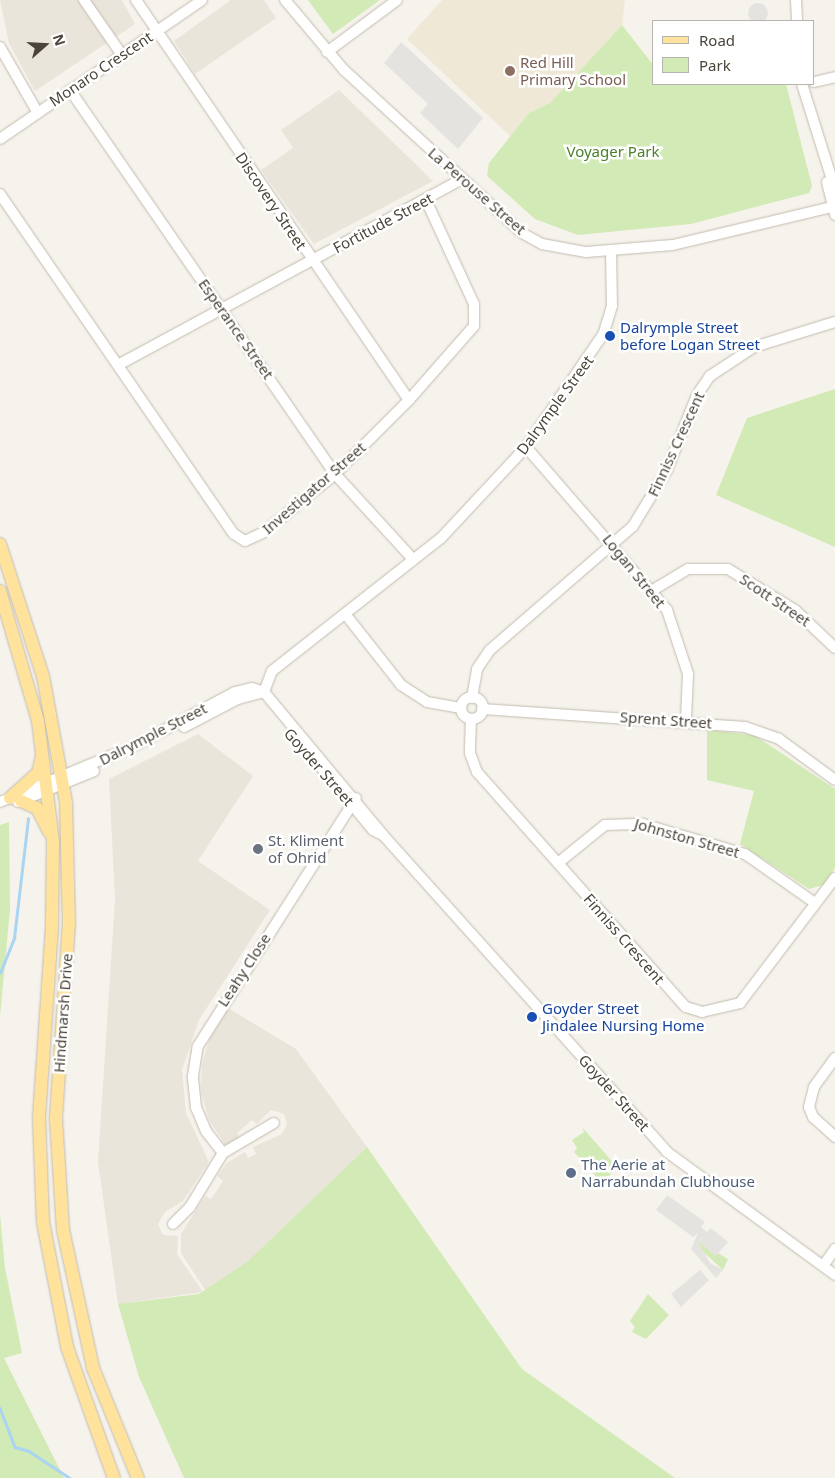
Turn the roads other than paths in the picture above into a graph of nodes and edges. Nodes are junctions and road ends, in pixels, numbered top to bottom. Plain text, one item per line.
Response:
1 (84, 0) edge
2 (136, 0) edge
3 (202, 0) edge
4 (285, 0) edge
5 (397, 0) edge
6 (796, 0) edge
7 (797, 20) edge
8 (155, 33) junction
9 (0, 47) edge
10 (327, 52) junction
11 (122, 55) junction
12 (835, 77) edge
13 (815, 82) edge
14 (803, 85) edge
15 (70, 90) junction
16 (38, 112) junction
17 (0, 138) edge
18 (823, 156) junction
19 (462, 179) junction
20 (835, 189) edge
21 (0, 194) edge
22 (426, 200) junction
23 (834, 205) edge
24 (611, 250) junction
25 (312, 261) junction
26 (222, 309) junction
27 (835, 322) edge
28 (118, 364) junction
29 (409, 400) junction
30 (526, 447) junction
31 (335, 474) junction
32 (612, 543) junction
33 (0, 544) edge
34 (413, 559) junction
35 (653, 590) junction
36 (0, 591) edge
37 (346, 615) junction
38 (835, 648) edge
39 (260, 692) junction
40 (472, 698) junction
41 (461, 708) junction
42 (482, 709) junction
43 (471, 719) junction
44 (686, 720) junction
45 (43, 750) junction
46 (835, 780) edge
47 (63, 781) junction
48 (49, 787) junction
49 (10, 800) edge
50 (353, 801) junction
51 (0, 807) edge
52 (53, 841) junction
53 (558, 863) junction
54 (835, 878) edge
55 (815, 903) junction
56 (835, 1058) edge
57 (274, 1123) dead end
58 (835, 1137) edge
59 (223, 1153) junction
60 (173, 1224) dead end
61 (835, 1249) edge
62 (823, 1266) junction
63 (835, 1275) edge
64 (114, 1478) edge
65 (138, 1478) edge

1 - 11 street
2 - 8 street, Discovery Street
3 - 8 street, Monaro Crescent
4 - 10 street, La Perouse Street
5 - 10 street
6 - 7 street
8 - 11 street, Monaro Crescent
8 - 25 street, Discovery Street
9 - 16 street
10 - 19 street, La Perouse Street
11 - 15 street, Monaro Crescent
12 - 13 street
14 - 18 street
15 - 16 street, Monaro Crescent
15 - 26 street, Esperance Street
16 - 17 street, Monaro Crescent
18 - 20 street
18 - 23 street
19 - 22 street, Fortitude Street
19 - 24 street, La Perouse Street
21 - 28 street, Investigator Street
22 - 25 street, Fortitude Street
22 - 29 street, Investigator Street
23 - 24 street, La Perouse Street
24 - 30 street, Dalrymple Street
25 - 26 street, Fortitude Street
25 - 29 street, Discovery Street
26 - 28 street, Fortitude Street
26 - 31 street, Esperance Street
27 - 32 street, Finniss Crescent
28 - 31 street, Investigator Street
29 - 31 street, Investigator Street
30 - 32 street, Logan Street
30 - 34 street, Dalrymple Street
31 - 34 street, Esperance Street
32 - 35 street, Logan Street
32 - 40 street, Finniss Crescent
33 - 47 main road, Hindmarsh Drive
34 - 37 street, Dalrymple Street
35 - 38 street, Scott Street
35 - 44 street, Logan Street
36 - 45 main road, Hindmarsh Drive
37 - 39 street, Dalrymple Street
37 - 41 street
39 - 47 street, Dalrymple Street
39 - 50 street, Goyder Street
40 - 41 street
40 - 42 street
41 - 43 street
42 - 43 street
42 - 44 street, Sprent Street
43 - 53 street, Finniss Crescent
44 - 46 street, Sprent Street
45 - 48 main road, Hindmarsh Drive
45 - 49 main road
47 - 48 street, Dalrymple Street
47 - 65 main road, Hindmarsh Drive
48 - 49 street, Dalrymple Street
48 - 52 main road, Hindmarsh Drive
49 - 51 street, Dalrymple Street
49 - 52 main road
50 - 59 street, Leahy Close
50 - 62 street, Goyder Street
52 - 64 main road, Hindmarsh Drive
53 - 55 street, Johnston Street
53 - 55 street, Finniss Crescent
54 - 55 street, Finniss Crescent
56 - 58 street
57 - 59 street
59 - 60 street
61 - 62 street
62 - 63 street, Goyder Street

